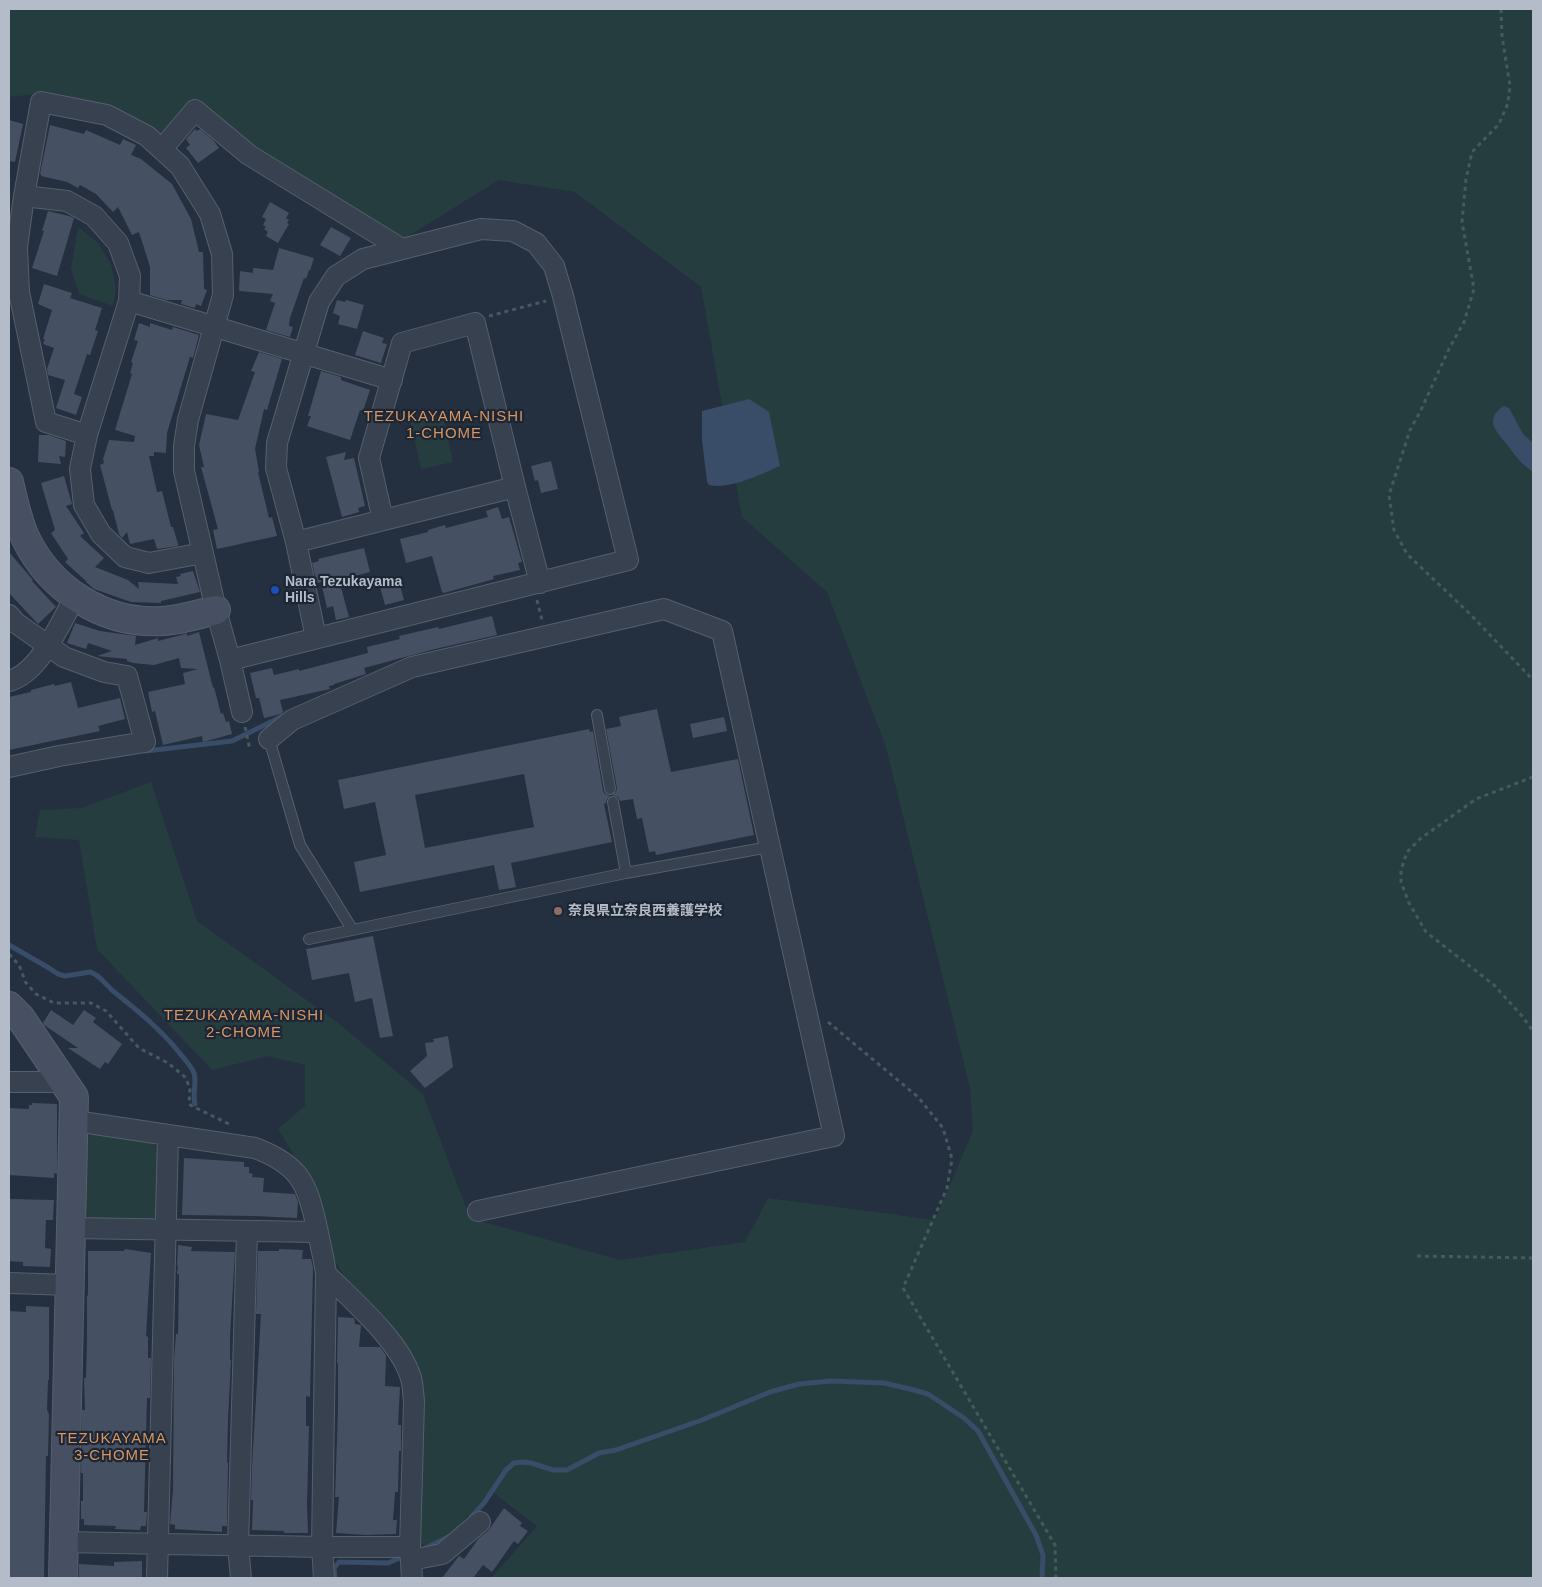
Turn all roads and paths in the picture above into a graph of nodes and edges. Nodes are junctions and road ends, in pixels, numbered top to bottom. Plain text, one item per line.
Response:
1 (1502, 9) edge
2 (162, 149) junction
3 (24, 196) junction
4 (402, 249) junction
5 (563, 296) junction
6 (129, 301) junction
7 (475, 323) junction
8 (215, 326) junction
9 (304, 354) junction
10 (392, 380) junction
11 (87, 435) junction
12 (9, 482) edge
13 (515, 487) junction
14 (383, 520) junction
15 (296, 542) junction
16 (203, 553) junction
17 (536, 584) junction
18 (75, 597) junction
19 (216, 610) junction
20 (9, 615) edge
21 (546, 636) junction
22 (316, 638) junction
23 (47, 646) junction
24 (230, 660) junction
25 (1533, 680) edge
26 (9, 681) edge
27 (242, 712) dead end
28 (596, 715) dead end
29 (269, 739) joint
30 (9, 767) edge
31 (1533, 778) edge
32 (610, 789) dead end
33 (613, 802) dead end
34 (769, 847) junction
35 (626, 874) junction
36 (352, 929) junction
37 (309, 939) dead end
38 (9, 954) edge
39 (805, 1002) junction
40 (9, 1006) edge
41 (1533, 1030) edge
42 (9, 1082) edge
43 (64, 1082) junction
44 (75, 1121) junction
45 (232, 1125) dead end
46 (168, 1136) junction
47 (478, 1211) dead end
48 (72, 1228) junction
49 (165, 1230) junction
50 (247, 1231) junction
51 (318, 1232) junction
52 (1417, 1256) dead end
53 (1533, 1258) edge
54 (326, 1274) junction
55 (9, 1283) edge
56 (70, 1285) junction
57 (480, 1522) dead end
58 (64, 1542) junction
59 (158, 1544) junction
60 (238, 1546) junction
61 (322, 1547) junction
62 (411, 1562) edge
63 (63, 1578) edge
64 (157, 1578) edge
65 (241, 1578) edge
66 (324, 1578) edge
67 (1056, 1578) edge

1 - 25 path
2 - 3 street
2 - 4 street
2 - 8 street
3 - 6 street
3 - 11 street
4 - 5 street
4 - 9 street
5 - 7 path
5 - 17 street
6 - 8 street
6 - 11 street
7 - 10 street
7 - 13 street
8 - 9 street
8 - 16 street
9 - 10 street
9 - 15 street
10 - 14 street
11 - 16 street
12 - 18 street
13 - 14 street
13 - 17 street
14 - 15 street
15 - 22 street
16 - 19 street
17 - 21 path
17 - 22 street
18 - 19 street
18 - 23 street
19 - 24 street
20 - 23 street
21 - 29 street
21 - 34 street
22 - 24 street
23 - 26 street
23 - 30 street
24 - 27 street
28 - 32 lane
29 - 36 lane
31 - 41 path
33 - 35 lane
34 - 35 lane
34 - 39 street
35 - 36 lane
36 - 37 lane
38 - 45 path
39 - 47 street
39 - 67 path
40 - 43 street
42 - 43 street
43 - 44 street
44 - 46 street
44 - 48 street
46 - 49 street
46 - 51 street
48 - 49 street
48 - 56 street
49 - 50 street
49 - 59 street
50 - 51 street
50 - 60 street
51 - 54 street
52 - 53 path
54 - 61 street
54 - 62 street
55 - 56 street
56 - 58 street
57 - 62 street
58 - 59 street
58 - 63 street
59 - 60 street
59 - 64 street
60 - 61 street
60 - 65 street
61 - 62 street
61 - 66 street

